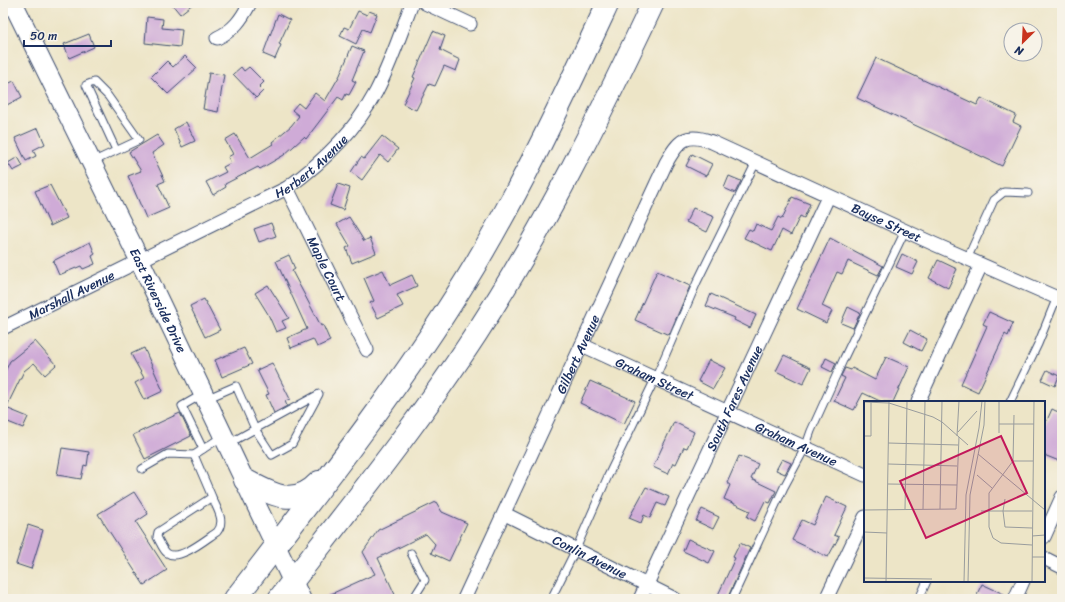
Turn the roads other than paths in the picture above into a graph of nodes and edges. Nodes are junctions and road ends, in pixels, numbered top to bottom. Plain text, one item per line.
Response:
1 (13, 3) edge
2 (250, 3) edge
3 (412, 3) edge
4 (425, 3) edge
5 (608, 3) edge
6 (653, 3) edge
7 (470, 24) dead end
8 (217, 38) dead end
9 (712, 142) joint
10 (116, 150) junction
11 (92, 162) junction
12 (756, 162) junction
13 (287, 188) junction
14 (1028, 193) dead end
15 (828, 197) junction
16 (905, 231) junction
17 (966, 259) junction
18 (140, 261) junction
19 (981, 265) junction
20 (1060, 298) edge
21 (3, 328) edge
22 (582, 344) junction
23 (367, 350) dead end
24 (656, 377) junction
25 (205, 396) junction
26 (918, 401) edge
27 (1010, 401) edge
28 (728, 412) junction
29 (256, 429) junction
30 (226, 440) junction
31 (805, 448) junction
32 (203, 449) junction
33 (351, 449) junction
34 (194, 455) junction
35 (142, 469) dead end
36 (864, 475) edge
37 (245, 480) junction
38 (212, 497) junction
39 (1062, 497) edge
40 (505, 514) junction
41 (864, 519) edge
42 (1045, 535) edge
43 (275, 547) junction
44 (576, 549) junction
45 (411, 553) dead end
46 (1045, 558) edge
47 (1062, 567) edge
48 (927, 582) edge
49 (1023, 582) edge
50 (646, 586) junction
51 (291, 593) edge
52 (235, 599) edge
53 (413, 599) edge
54 (464, 599) edge
55 (551, 599) edge
56 (640, 599) edge
57 (675, 599) edge
58 (732, 599) edge
59 (826, 599) edge
60 (919, 599) edge
61 (1015, 599) edge

1 - 11 street, East Riverside Drive
2 - 8 street
3 - 13 street, Herbert Avenue
4 - 7 street
5 - 33 highway
6 - 51 highway
9 - 12 street, Bayse Street
9 - 22 street, Gilbert Avenue
10 - 10 lane
10 - 11 lane
11 - 18 street, East Riverside Drive
12 - 15 street, Bayse Street
12 - 24 lane
13 - 18 street, Herbert Avenue
13 - 23 street, Maple Court
14 - 17 lane
15 - 16 street, Bayse Street
15 - 28 street, South Fares Avenue
16 - 17 street, Bayse Street
16 - 31 lane
17 - 19 street, Bayse Street
18 - 21 street, Marshall Avenue
18 - 25 street, East Riverside Drive
19 - 20 street, Bayse Street
19 - 26 street
20 - 27 lane
22 - 24 street, Graham Street
22 - 40 street, Gilbert Avenue
24 - 28 street, Graham Street
24 - 44 lane
25 - 29 lane
25 - 30 street, East Riverside Drive
25 - 32 lane
28 - 31 street, Graham Avenue
28 - 50 street, South Fares Avenue
29 - 29 lane
29 - 30 lane
30 - 32 lane
30 - 37 street, East Riverside Drive
31 - 36 street, Graham Avenue
31 - 58 lane
32 - 34 lane
33 - 37 highway
33 - 43 highway
34 - 35 lane
34 - 38 lane
37 - 43 street, East Riverside Drive
38 - 38 lane
39 - 42 street
40 - 44 street, Conlin Avenue
40 - 54 street, Gilbert Avenue
41 - 59 street
43 - 51 street, East Riverside Drive
43 - 52 highway
44 - 50 street, Conlin Avenue
44 - 55 lane
45 - 53 lane
46 - 47 street
48 - 60 lane
49 - 61 street
50 - 56 street, South Fares Avenue
50 - 57 street, Conlin Avenue

